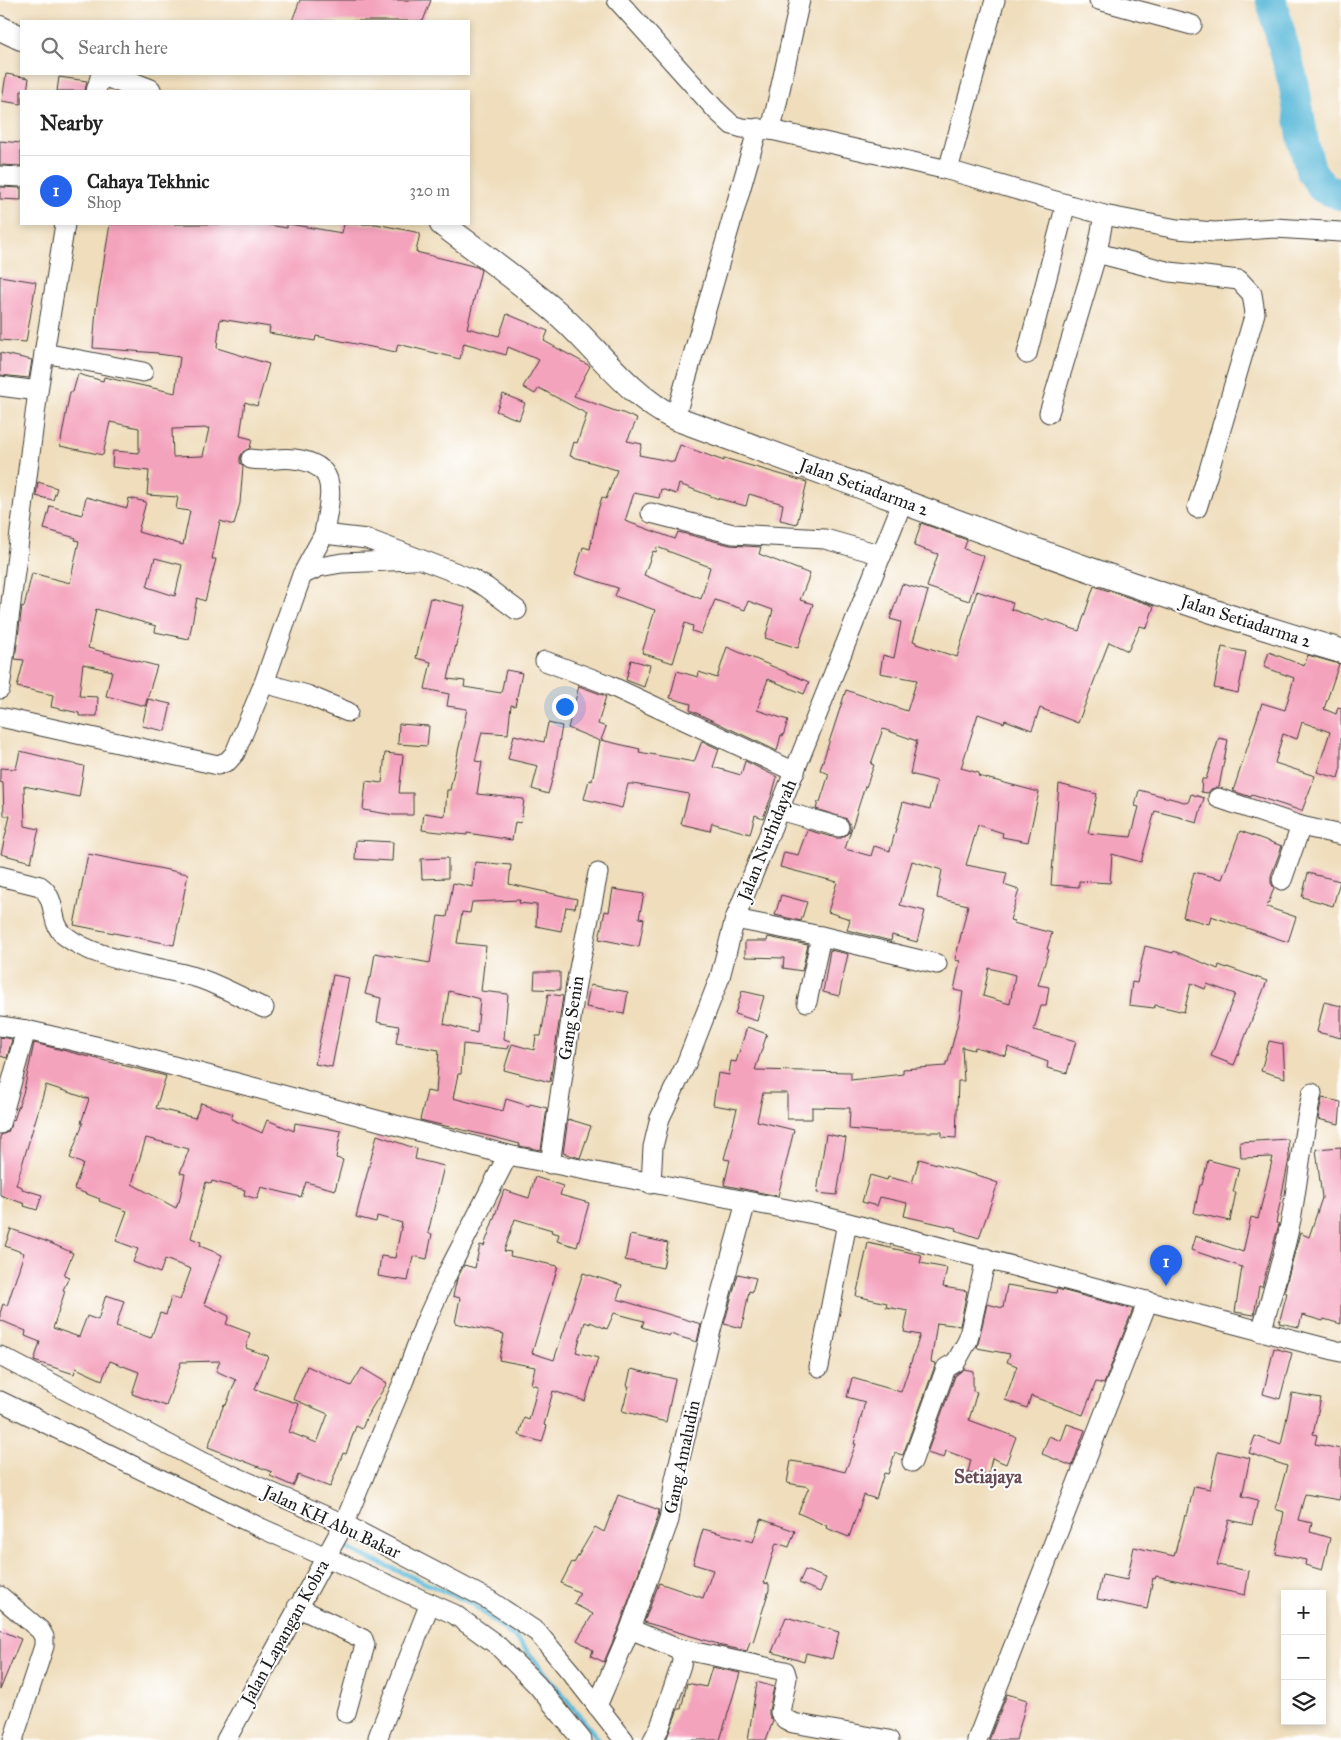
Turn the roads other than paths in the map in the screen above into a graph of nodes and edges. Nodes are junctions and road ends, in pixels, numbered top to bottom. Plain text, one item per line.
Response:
1 (617, 0) edge
2 (800, 0) edge
3 (995, 0) edge
4 (1099, 0) edge
5 (1192, 25) dead end
6 (0, 28) edge
7 (20, 38) edge
8 (101, 75) edge
9 (108, 75) edge
10 (96, 90) edge
11 (146, 90) edge
12 (764, 129) junction
13 (948, 170) junction
14 (0, 176) edge
15 (20, 177) edge
16 (1066, 204) junction
17 (1104, 215) junction
18 (65, 225) edge
19 (443, 225) edge
20 (1341, 232) edge
21 (1097, 253) junction
22 (44, 353) junction
23 (1027, 354) dead end
24 (143, 372) dead end
25 (0, 386) edge
26 (38, 391) junction
27 (1049, 413) dead end
28 (675, 418) junction
29 (251, 460) dead end
30 (903, 501) junction
31 (1197, 508) dead end
32 (652, 513) dead end
33 (324, 534) junction
34 (882, 555) junction
35 (421, 559) junction
36 (302, 575) junction
37 (517, 610) dead end
38 (1341, 650) edge
39 (545, 661) dead end
40 (264, 683) junction
41 (0, 689) edge
42 (348, 712) dead end
43 (0, 717) edge
44 (795, 772) junction
45 (1218, 798) dead end
46 (779, 810) junction
47 (1301, 826) junction
48 (839, 828) dead end
49 (1341, 835) edge
50 (598, 872) dead end
51 (0, 876) edge
52 (1282, 880) dead end
53 (735, 920) junction
54 (821, 936) junction
55 (937, 964) dead end
56 (807, 1002) dead end
57 (264, 1008) dead end
58 (0, 1026) edge
59 (26, 1030) junction
60 (1312, 1093) dead end
61 (0, 1124) edge
62 (508, 1156) junction
63 (550, 1164) junction
64 (651, 1184) junction
65 (746, 1202) junction
66 (847, 1223) junction
67 (986, 1258) junction
68 (1148, 1301) junction
69 (1261, 1332) junction
70 (1341, 1352) edge
71 (0, 1356) edge
72 (819, 1367) dead end
73 (0, 1401) edge
74 (912, 1462) dead end
75 (344, 1524) junction
76 (326, 1557) junction
77 (0, 1596) edge
78 (430, 1603) junction
79 (298, 1607) junction
80 (630, 1629) junction
81 (676, 1648) junction
82 (597, 1706) junction
83 (346, 1714) dead end
84 (378, 1737) dead end
85 (13, 1740) edge
86 (226, 1740) edge
87 (582, 1740) edge
88 (624, 1740) edge
89 (653, 1740) edge
90 (889, 1740) edge
91 (977, 1740) edge

1 - 12 street
2 - 12 street
3 - 13 street
4 - 5 street
6 - 7 main road
8 - 10 street
9 - 11 main road
12 - 13 street
12 - 28 street
13 - 16 street
14 - 15 street
16 - 17 street
16 - 23 street
17 - 20 street
17 - 21 street
18 - 22 street
19 - 28 main road, Jalan Setiadarma 2
21 - 27 street
21 - 31 street
22 - 24 street
22 - 26 street
25 - 26 street
26 - 41 street
28 - 30 main road, Jalan Setiadarma 2
29 - 33 street
30 - 34 street, Jalan Nurhidayah
30 - 38 main road, Jalan Setiadarma 2
32 - 34 street
33 - 35 street
33 - 36 street
34 - 44 street, Jalan Nurhidayah
35 - 36 street
35 - 37 street
36 - 40 street
39 - 44 street
40 - 42 street
40 - 43 street
44 - 46 street, Jalan Nurhidayah
45 - 47 street
46 - 48 street
46 - 53 street, Jalan Nurhidayah
47 - 49 street
47 - 52 street
50 - 63 street, Gang Senin
51 - 57 street
53 - 54 street
53 - 64 street, Jalan Nurhidayah
54 - 55 street
54 - 56 street
58 - 59 street
59 - 61 street
59 - 62 street
60 - 69 street
62 - 63 street
62 - 75 street, Jalan Lapangan Kobra
63 - 64 street
64 - 65 street
65 - 66 street
65 - 80 street, Gang Amaludin
66 - 67 street
66 - 72 street
67 - 68 street
67 - 74 street
68 - 69 street
68 - 91 street
69 - 70 street
71 - 75 street, Jalan KH Abu Bakar
73 - 76 street
75 - 76 street, Jalan Lapangan Kobra
75 - 82 street, Jalan KH Abu Bakar
76 - 78 street
76 - 79 street, Jalan Lapangan Kobra
77 - 85 street
78 - 84 street
78 - 87 street
79 - 83 street
79 - 86 street, Jalan Lapangan Kobra
80 - 81 street
80 - 82 street, Gang Amaludin
81 - 89 street
81 - 90 street
82 - 88 street, Jalan KH Abu Bakar

